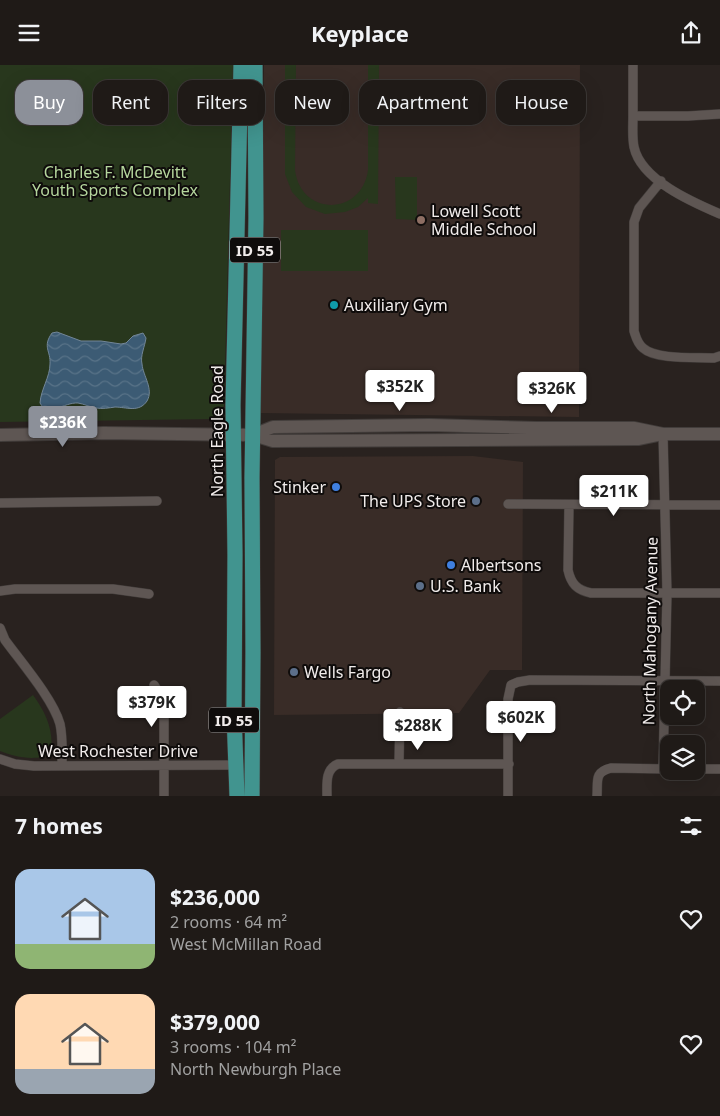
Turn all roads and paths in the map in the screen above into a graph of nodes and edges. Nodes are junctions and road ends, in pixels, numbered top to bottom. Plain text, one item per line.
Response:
1 (241, 65) edge
2 (255, 65) edge
3 (633, 65) edge
4 (720, 114) edge
5 (633, 116) junction
6 (661, 181) junction
7 (720, 214) edge
8 (720, 356) edge
9 (567, 428) junction
10 (662, 433) junction
11 (720, 433) edge
12 (0, 435) edge
13 (234, 435) junction
14 (252, 435) junction
15 (634, 439) junction
16 (157, 501) dead end
17 (0, 503) edge
18 (508, 504) dead end
19 (569, 505) junction
20 (665, 505) junction
21 (720, 505) edge
22 (0, 591) edge
23 (667, 593) junction
24 (720, 593) edge
25 (148, 594) dead end
26 (0, 629) edge
27 (665, 680) edge
28 (660, 681) edge
29 (705, 681) edge
30 (720, 681) edge
31 (154, 685) dead end
32 (400, 712) dead end
33 (0, 759) edge
34 (399, 763) junction
35 (509, 764) junction
36 (236, 765) junction
37 (62, 766) junction
38 (164, 766) junction
39 (660, 769) edge
40 (705, 769) edge
41 (720, 769) edge
42 (164, 796) edge
43 (237, 796) edge
44 (252, 796) edge
45 (327, 796) edge
46 (508, 796) edge
47 (597, 796) edge

1 - 13 highway, North Eagle Road / ID 55
2 - 14 highway, ID 55
3 - 5 street
4 - 5 street
5 - 6 street
6 - 7 street
6 - 8 street
9 - 10 main road
9 - 14 main road
9 - 15 main road
10 - 11 main road
10 - 15 main road
10 - 20 street, North Mahogany Avenue
12 - 13 main road
13 - 14 main road
13 - 36 highway, North Eagle Road / ID 55
14 - 15 main road
14 - 44 highway, ID 55
16 - 17 street
18 - 19 street
19 - 20 street
19 - 23 street
20 - 21 street
20 - 23 street, North Mahogany Avenue
22 - 25 street
23 - 24 street
23 - 27 street, North Mahogany Avenue
26 - 37 street
28 - 35 street
29 - 30 street
31 - 38 street
32 - 34 street
33 - 37 street, West Rochester Drive
34 - 35 street
34 - 45 street
35 - 46 street
36 - 38 street, West Rochester Drive
36 - 43 highway, North Eagle Road / ID 55
37 - 38 street, West Rochester Drive
38 - 42 street
39 - 47 street
40 - 41 street

